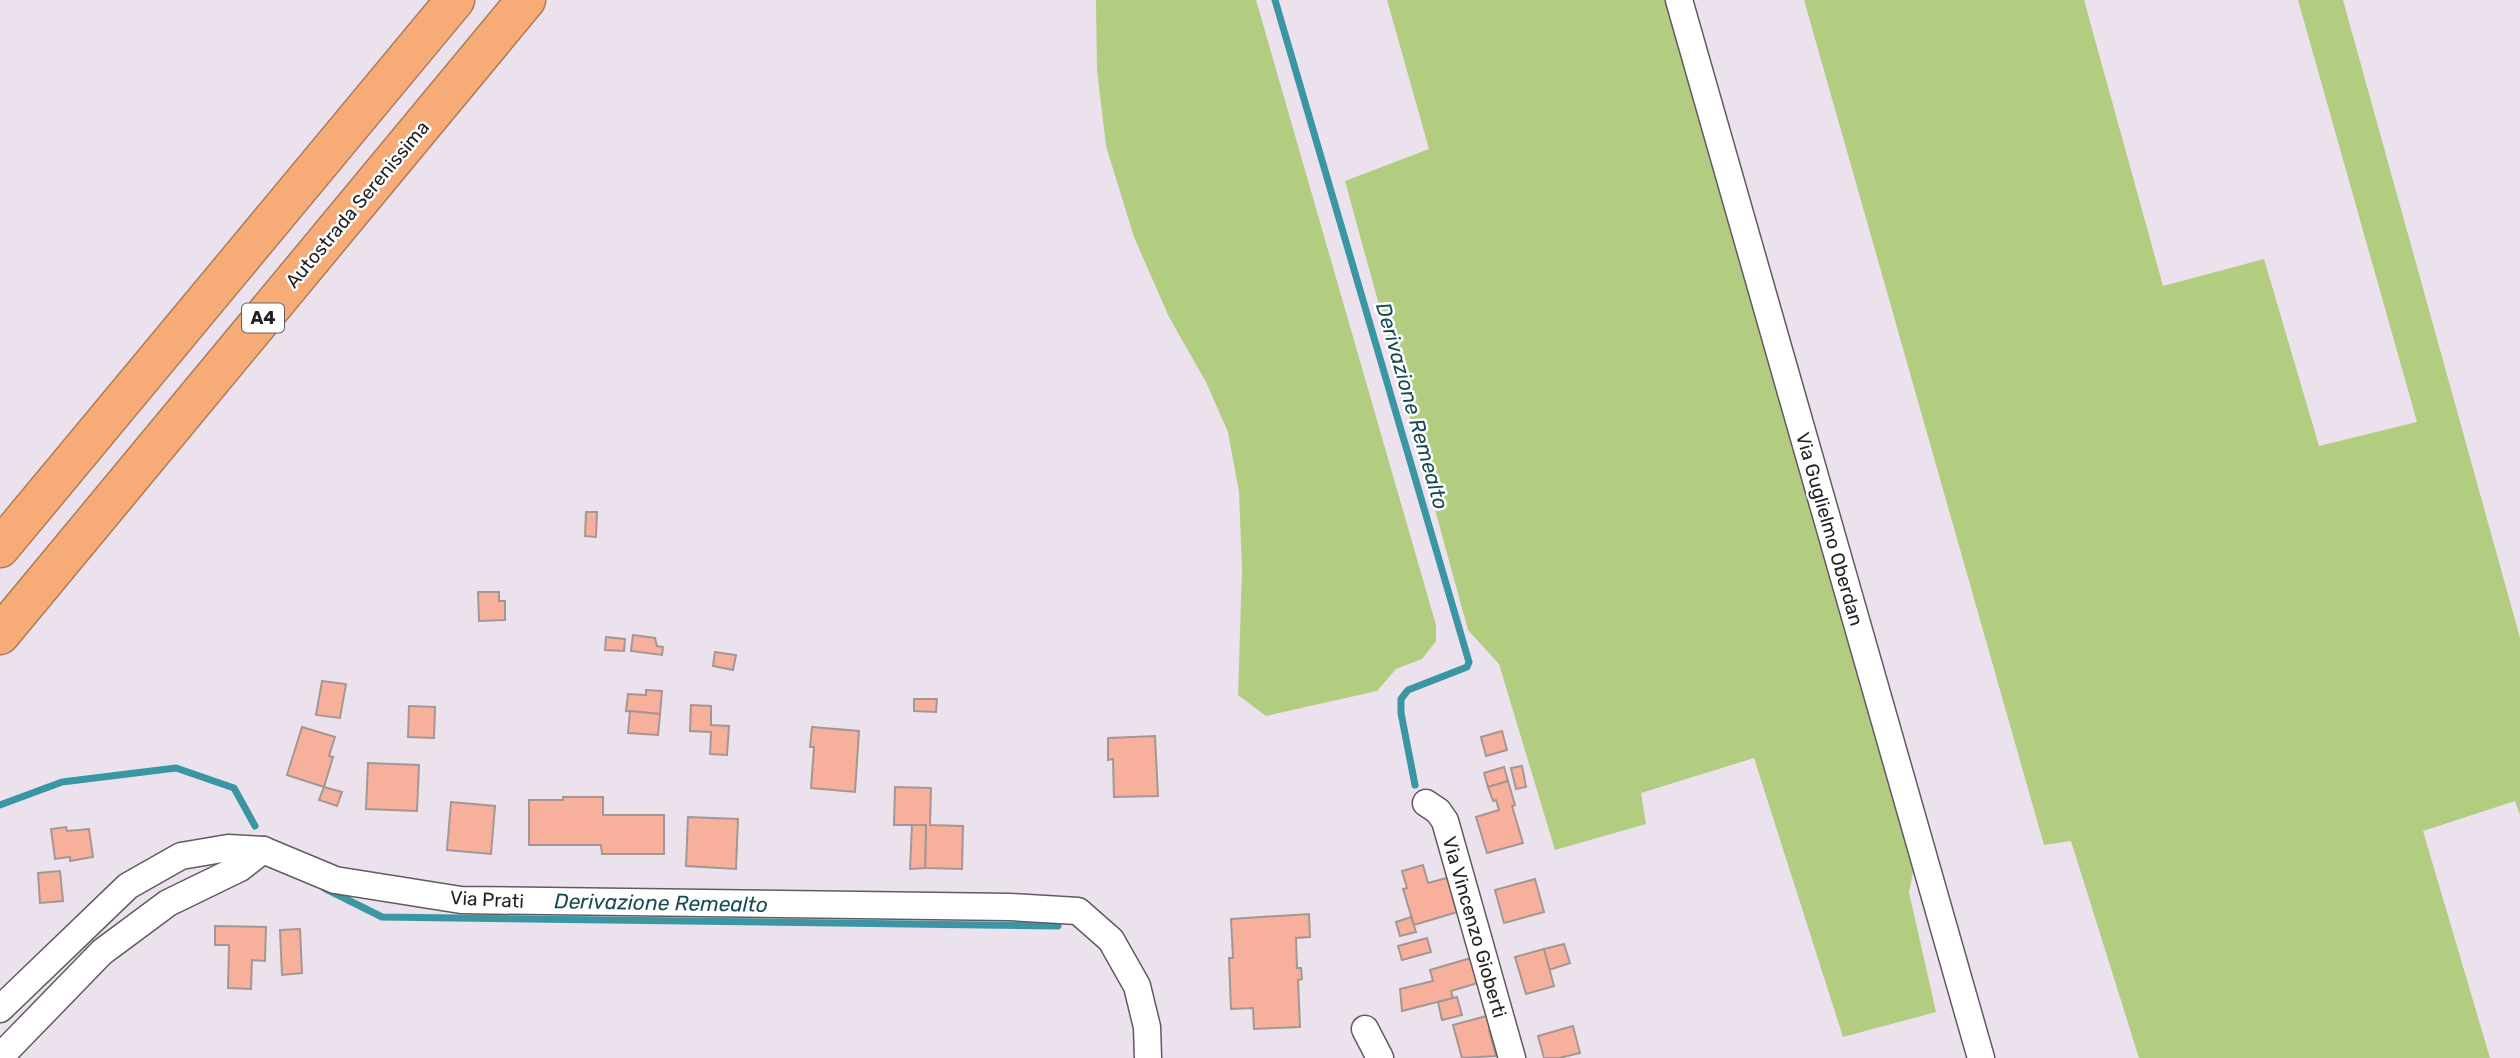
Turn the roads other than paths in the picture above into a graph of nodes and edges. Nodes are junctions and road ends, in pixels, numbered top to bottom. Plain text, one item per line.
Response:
1 (455, 0) edge
2 (526, 0) edge
3 (1679, 0) edge
4 (0, 548) edge
5 (0, 635) edge
6 (1426, 803) dead end
7 (263, 850) junction
8 (0, 1009) edge
9 (1365, 1029) dead end
10 (0, 1057) edge
11 (1148, 1058) edge
12 (1380, 1058) edge
13 (1511, 1058) edge
14 (1980, 1058) edge

1 - 4 highway
2 - 5 highway, Autostrada Serenissima / A4
3 - 14 street, Via Guglielmo Oberdan
6 - 13 street, Via Vincenzo Gioberti
7 - 8 street, Via Prati
7 - 10 street
7 - 11 street, Via Prati
9 - 12 street

